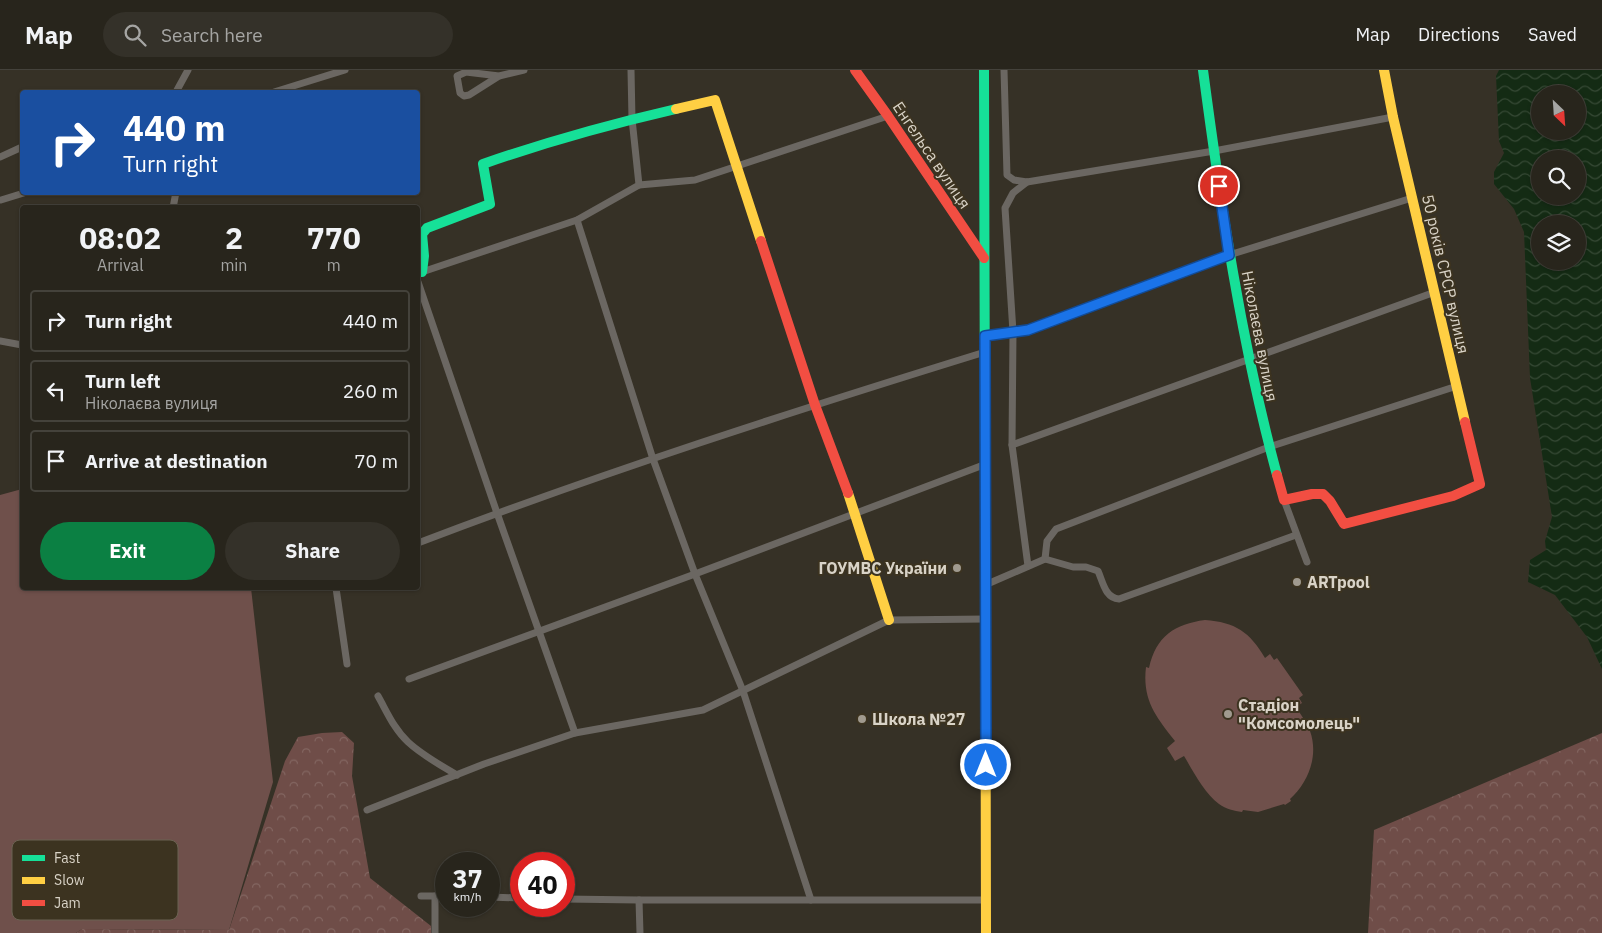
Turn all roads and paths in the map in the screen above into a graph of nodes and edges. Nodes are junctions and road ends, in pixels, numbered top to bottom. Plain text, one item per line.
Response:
1 (188, 70) edge
2 (345, 70) edge
3 (524, 70) edge
4 (631, 70) edge
5 (855, 70) edge
6 (984, 70) edge
7 (1004, 70) edge
8 (1203, 70) edge
9 (1384, 70) edge
10 (499, 76) junction
11 (177, 90) edge
12 (280, 90) edge
13 (888, 116) junction
14 (1393, 117) junction
15 (632, 118) junction
16 (20, 147) edge
17 (1214, 151) junction
18 (0, 157) edge
19 (736, 167) junction
20 (1026, 182) junction
21 (639, 185) junction
22 (20, 194) edge
23 (1412, 198) junction
24 (1, 200) edge
25 (577, 220) junction
26 (1229, 255) junction
27 (984, 258) junction
28 (420, 272) edge
29 (420, 288) edge
30 (1434, 292) junction
31 (1013, 332) junction
32 (985, 336) junction
33 (0, 341) edge
34 (20, 345) edge
35 (985, 352) junction
36 (1248, 358) junction
37 (1456, 386) junction
38 (815, 405) junction
39 (1012, 445) junction
40 (1269, 447) junction
41 (653, 459) junction
42 (986, 464) junction
43 (1284, 500) junction
44 (855, 512) junction
45 (497, 513) junction
46 (1296, 534) junction
47 (420, 543) edge
48 (1045, 559) junction
49 (1307, 562) dead end
50 (1028, 566) junction
51 (695, 574) junction
52 (985, 585) junction
53 (336, 590) edge
54 (986, 619) junction
55 (888, 620) junction
56 (538, 631) junction
57 (346, 664) dead end
58 (409, 679) dead end
59 (743, 691) junction
60 (378, 696) dead end
61 (575, 733) junction
62 (457, 775) junction
63 (367, 810) dead end
64 (420, 896) dead end
65 (435, 896) joint
66 (575, 899) edge
67 (639, 900) junction
68 (811, 900) junction
69 (986, 900) junction
70 (434, 933) edge
71 (640, 933) edge
72 (986, 933) edge

1 - 11 street
2 - 12 street
3 - 10 street
4 - 15 street
5 - 13 street, Енгельса вулиця
6 - 27 street, Енгельса вулиця
7 - 20 street
8 - 17 street, Ніколаєва вулиця
9 - 14 street, 50 років СРСР вулиця
10 - 10 street
13 - 19 street
13 - 27 street, Енгельса вулиця
14 - 17 street
14 - 23 street, 50 років СРСР вулиця
15 - 19 street
15 - 21 street
15 - 28 street
16 - 18 street
17 - 20 street
17 - 26 street, Ніколаєва вулиця
19 - 21 street
19 - 38 street
20 - 31 street
21 - 25 street
22 - 24 street
23 - 26 street
23 - 30 street, 50 років СРСР вулиця
25 - 28 street
25 - 41 street
26 - 31 street
26 - 36 street, Ніколаєва вулиця
27 - 32 street, Енгельса вулиця
29 - 45 street
30 - 36 street
30 - 37 street, 50 років СРСР вулиця
31 - 32 street
31 - 39 street
32 - 35 street, Енгельса вулиця
33 - 34 street
35 - 38 street
35 - 42 street, Енгельса вулиця
36 - 39 street
36 - 40 street, Ніколаєва вулиця
37 - 40 street
37 - 43 street, 50 років СРСР вулиця
38 - 41 street
38 - 44 street
39 - 50 street
40 - 43 street, Ніколаєва вулиця
40 - 48 street
41 - 45 street
41 - 51 street
42 - 44 street
42 - 52 street, Енгельса вулиця
43 - 46 street
44 - 51 street
44 - 55 street
45 - 47 street
45 - 56 street
46 - 48 street
46 - 49 street
48 - 50 street
50 - 52 street
51 - 56 street
51 - 59 street
52 - 54 street, Енгельса вулиця
53 - 57 street
54 - 55 street
54 - 69 street, Енгельса вулиця
55 - 59 street
56 - 58 street
56 - 61 street
59 - 61 street
59 - 68 street
60 - 62 street
61 - 62 street
62 - 63 street
64 - 65 street
65 - 70 street
66 - 67 street
67 - 68 street
67 - 71 street
68 - 69 street
69 - 72 street, Енгельса вулиця

